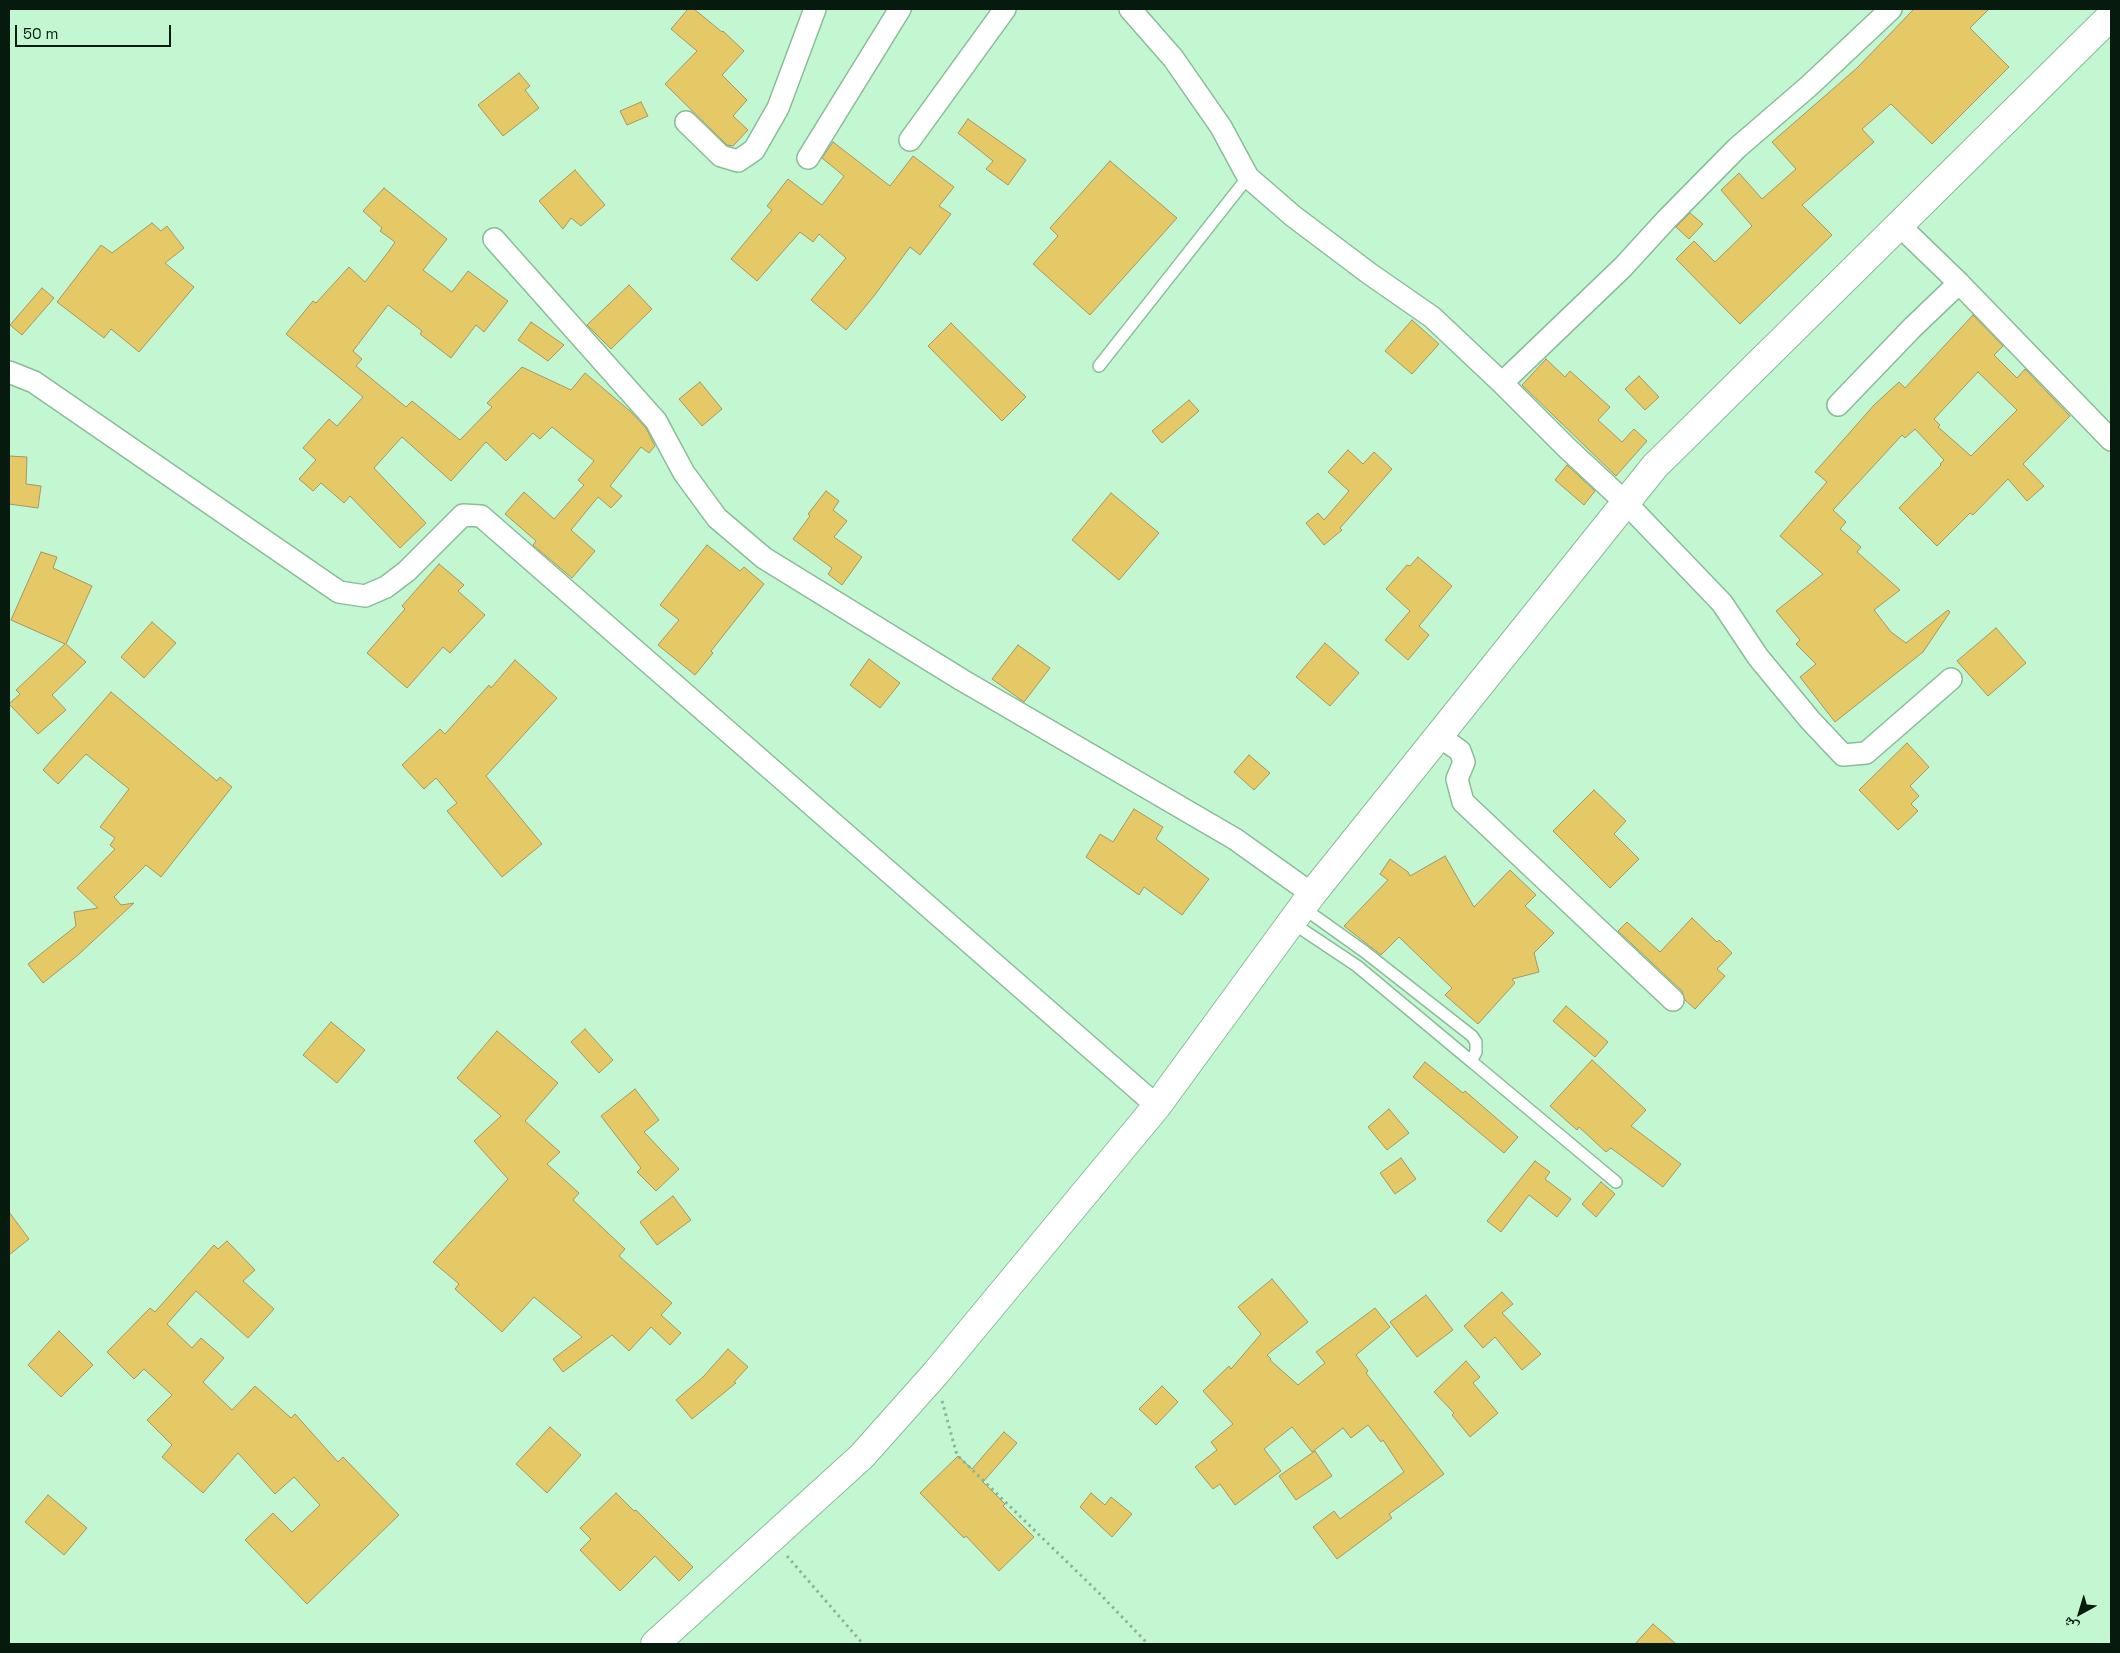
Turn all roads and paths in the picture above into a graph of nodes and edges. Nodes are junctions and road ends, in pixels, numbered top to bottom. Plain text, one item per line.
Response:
1 (815, 9) edge
2 (900, 9) edge
3 (1005, 9) edge
4 (1130, 9) edge
5 (1891, 9) edge
6 (2111, 16) edge
7 (686, 122) dead end
8 (910, 140) dead end
9 (808, 158) dead end
10 (1248, 177) junction
11 (1900, 226) junction
12 (494, 239) dead end
13 (1959, 283) junction
14 (1099, 366) dead end
15 (9, 372) edge
16 (1502, 383) junction
17 (1838, 405) dead end
18 (2111, 440) edge
19 (1626, 504) junction
20 (1951, 679) dead end
21 (1439, 736) junction
22 (1301, 908) junction
23 (1673, 1000) dead end
24 (1472, 1061) junction
25 (1157, 1106) junction
26 (1616, 1182) dead end
27 (934, 1374) junction
28 (772, 1538) junction
29 (656, 1644) edge
30 (862, 1644) edge
31 (1148, 1644) edge

1 - 7 street
2 - 9 street
3 - 8 street
4 - 10 street
5 - 16 street
6 - 11 main road
10 - 14 lane
10 - 16 street
11 - 13 street
11 - 19 main road
12 - 22 street
13 - 17 street
13 - 18 street
15 - 25 street
16 - 19 street
19 - 20 street
19 - 21 main road
21 - 22 main road
21 - 23 street
22 - 24 lane
22 - 24 lane
22 - 25 main road
24 - 26 lane
25 - 27 main road
27 - 28 main road
27 - 31 path
28 - 29 main road
28 - 30 path

